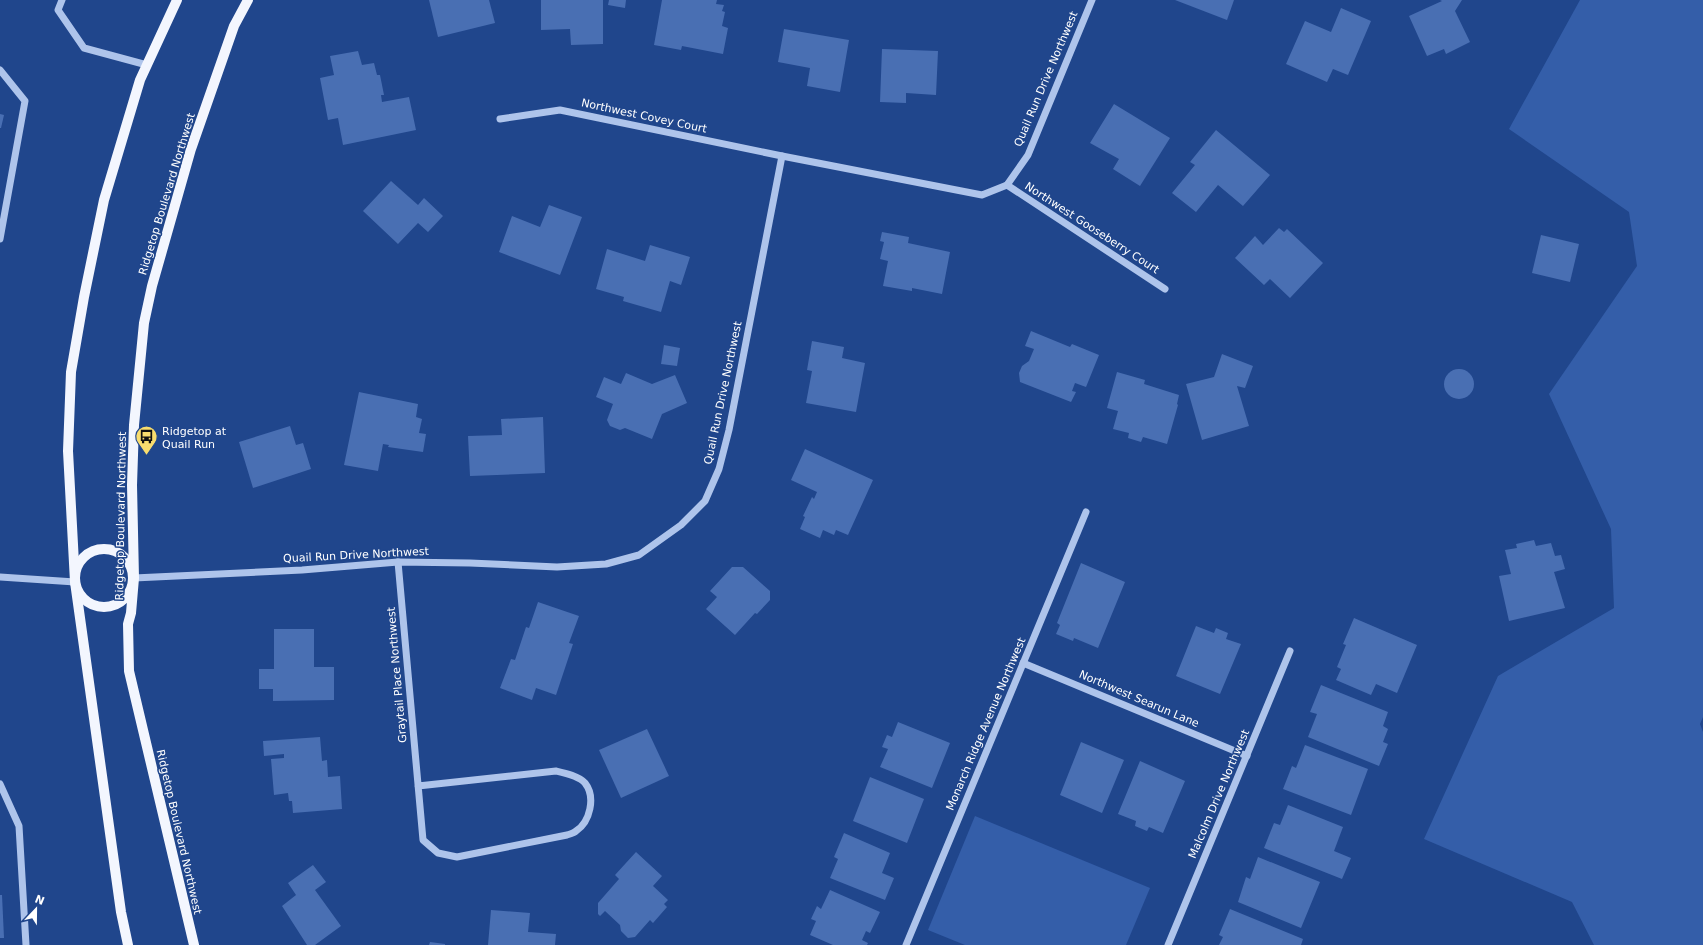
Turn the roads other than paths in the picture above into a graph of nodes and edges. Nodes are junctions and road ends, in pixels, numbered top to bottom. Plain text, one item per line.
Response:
1 (62, 0) edge
2 (177, 0) edge
3 (248, 0) edge
4 (1092, 0) edge
5 (147, 65) junction
6 (0, 70) edge
7 (500, 119) dead end
8 (782, 156) junction
9 (1007, 185) junction
10 (0, 239) edge
11 (1165, 289) dead end
12 (1086, 512) dead end
13 (398, 562) junction
14 (0, 577) edge
15 (134, 578) junction
16 (75, 582) junction
17 (1290, 651) dead end
18 (1023, 663) junction
19 (1247, 756) junction
20 (0, 784) edge
21 (418, 786) junction
22 (26, 945) edge
23 (128, 945) edge
24 (194, 945) edge
25 (906, 945) edge
26 (1168, 945) edge

1 - 5 street
2 - 5 main road
3 - 15 main road, Ridgetop Boulevard Northwest
4 - 9 street, Quail Run Drive Northwest
5 - 16 main road
6 - 10 street
7 - 8 street, Northwest Covey Court
8 - 9 street
8 - 13 street, Quail Run Drive Northwest
9 - 11 street, Northwest Gooseberry Court
12 - 18 street, Monarch Ridge Avenue Northwest
13 - 15 street, Quail Run Drive Northwest
13 - 21 street, Graytail Place Northwest
14 - 16 street
15 - 16 main road
15 - 16 main road
15 - 24 main road, Ridgetop Boulevard Northwest
16 - 23 main road
17 - 19 street, Malcolm Drive Northwest
18 - 19 street, Northwest Searun Lane
18 - 25 street, Monarch Ridge Avenue Northwest
19 - 26 street, Malcolm Drive Northwest
20 - 22 street
21 - 21 street, Graytail Place Northwest

